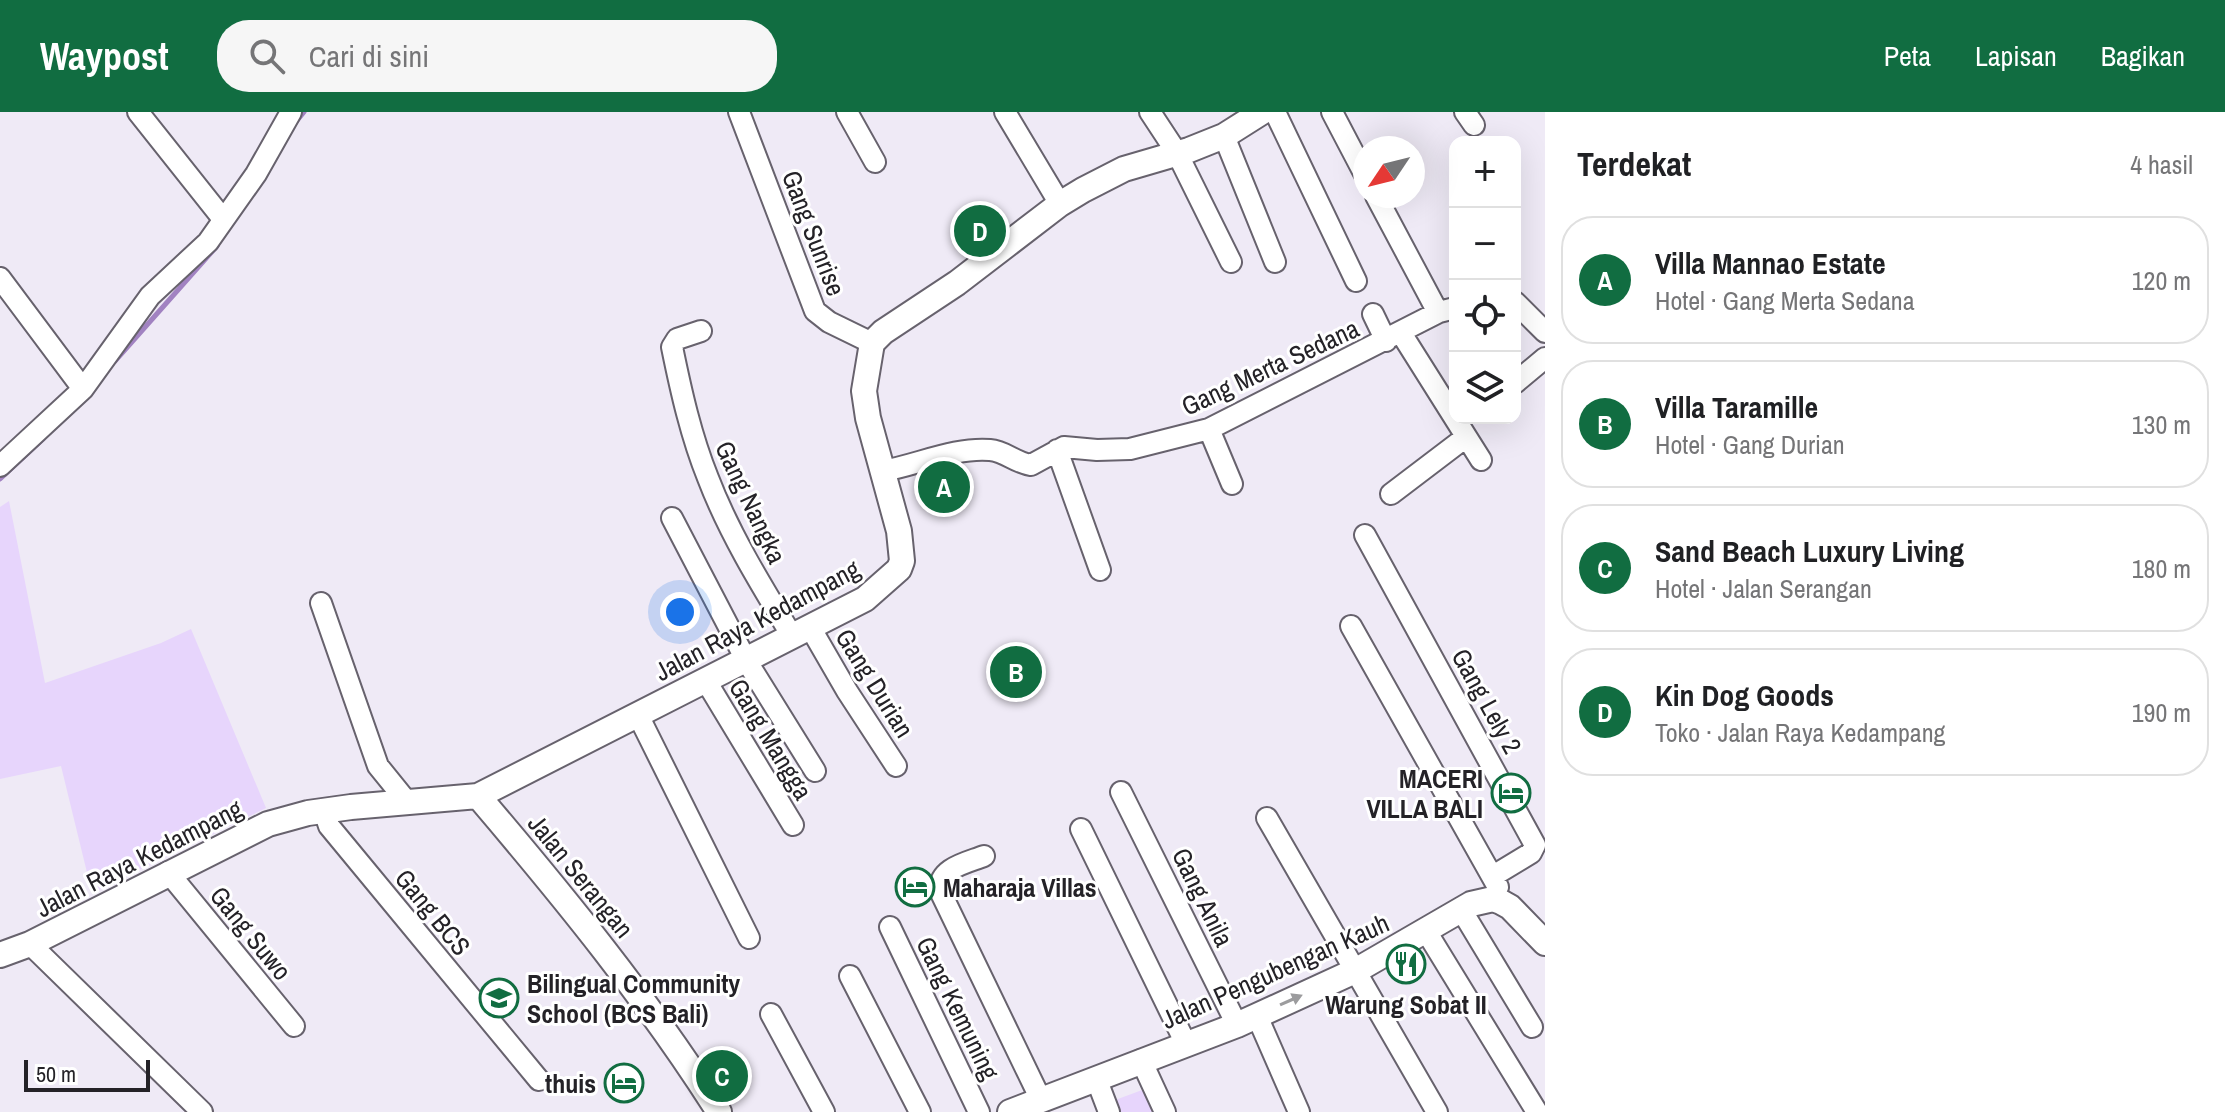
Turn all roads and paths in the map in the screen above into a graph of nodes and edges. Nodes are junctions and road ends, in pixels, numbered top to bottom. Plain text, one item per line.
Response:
1 (138, 112) edge
2 (291, 112) edge
3 (739, 112) edge
4 (847, 112) edge
5 (1005, 112) edge
6 (1150, 112) edge
7 (1262, 112) edge
8 (1275, 112) edge
9 (1332, 112) edge
10 (1224, 136) junction
11 (1353, 152) edge
12 (1177, 153) junction
13 (875, 162) dead end
14 (1060, 204) junction
15 (1384, 208) edge
16 (223, 219) junction
17 (1231, 262) dead end
18 (1275, 262) dead end
19 (0, 278) edge
20 (1356, 281) dead end
21 (1445, 306) edge
22 (1521, 308) edge
23 (1373, 314) dead end
24 (701, 331) dead end
25 (1545, 332) edge
26 (1393, 337) junction
27 (872, 343) junction
28 (1545, 358) edge
29 (1521, 378) edge
30 (83, 389) junction
31 (1466, 427) edge
32 (1209, 429) junction
33 (1057, 450) junction
34 (1481, 460) dead end
35 (0, 466) edge
36 (883, 471) junction
37 (1232, 484) dead end
38 (1391, 494) dead end
39 (672, 518) dead end
40 (1365, 535) dead end
41 (1100, 570) dead end
42 (321, 603) dead end
43 (1351, 626) dead end
44 (801, 631) junction
45 (746, 660) junction
46 (706, 681) junction
47 (638, 715) junction
48 (896, 766) dead end
49 (815, 771) dead end
50 (1121, 792) dead end
51 (478, 796) junction
52 (408, 803) junction
53 (324, 811) junction
54 (1267, 818) dead end
55 (793, 825) dead end
56 (1081, 829) dead end
57 (984, 856) dead end
58 (168, 872) junction
59 (1493, 876) junction
60 (1501, 902) junction
61 (1462, 911) junction
62 (890, 927) dead end
63 (1426, 931) junction
64 (749, 938) dead end
65 (1545, 943) edge
66 (30, 944) junction
67 (0, 955) edge
68 (1357, 970) junction
69 (850, 976) dead end
70 (771, 1014) dead end
71 (1247, 1020) junction
72 (294, 1026) dead end
73 (1532, 1027) dead end
74 (1186, 1044) junction
75 (1141, 1060) junction
76 (1096, 1078) junction
77 (539, 1080) dead end
78 (1052, 1102) edge
79 (202, 1112) edge
80 (719, 1112) edge
81 (824, 1112) edge
82 (920, 1112) edge
83 (979, 1112) edge
84 (1010, 1112) edge
85 (1109, 1112) edge
86 (1165, 1112) edge
87 (1299, 1112) edge
88 (1437, 1112) edge
89 (1537, 1112) edge

1 - 16 street
2 - 16 street
3 - 27 street, Gang Sunrise
4 - 13 street
5 - 14 street
6 - 12 street
7 - 10 street
8 - 20 street
9 - 11 street
10 - 12 street
10 - 18 street
12 - 14 street
12 - 17 street
14 - 27 street
15 - 21 street
16 - 30 street
19 - 30 street
21 - 26 street, Gang Merta Sedana
22 - 25 street
23 - 26 street
24 - 44 street, Gang Nangka
26 - 31 street, Gang Merta Sedana
26 - 32 street, Gang Merta Sedana
27 - 36 street, Jalan Raya Kedampang
28 - 29 street
30 - 35 street
31 - 34 street, Gang Merta Sedana
31 - 38 street
32 - 33 street, Gang Merta Sedana
32 - 37 street
33 - 36 street, Gang Merta Sedana
33 - 41 street
36 - 44 street, Jalan Raya Kedampang
39 - 45 street
40 - 59 street, Gang Lely 2
42 - 52 street
43 - 59 street
44 - 45 street, Jalan Raya Kedampang
44 - 48 street, Gang Durian
45 - 46 street, Jalan Raya Kedampang
45 - 49 street
46 - 47 street, Jalan Raya Kedampang
46 - 55 street, Gang Mangga
47 - 51 street, Jalan Raya Kedampang
47 - 64 street
50 - 71 street, Gang Anila
51 - 52 street, Jalan Raya Kedampang
51 - 80 street, Jalan Serangan
52 - 53 street, Jalan Raya Kedampang
53 - 58 street, Jalan Raya Kedampang
53 - 77 street, Gang BCS
54 - 68 street
56 - 74 street
57 - 78 street
58 - 66 street, Jalan Raya Kedampang
58 - 72 street, Gang Suwo
59 - 60 street
60 - 61 street, Jalan Pengubengan Kauh
60 - 65 street
61 - 63 street, Jalan Pengubengan Kauh
61 - 73 street
62 - 83 street, Gang Kemuning
63 - 68 street, Jalan Pengubengan Kauh
63 - 89 street
66 - 67 street, Jalan Raya Kedampang
66 - 79 street
71 -> 68 street, Jalan Pengubengan Kauh
68 - 88 street
69 - 82 street
70 - 81 street
71 - 74 street, Jalan Pengubengan Kauh
71 - 87 street, Gang Anila
74 - 75 street, Jalan Pengubengan Kauh
75 - 76 street, Jalan Pengubengan Kauh
75 - 86 street
76 - 78 street, Jalan Pengubengan Kauh
76 - 85 street
78 - 84 street, Jalan Pengubengan Kauh

